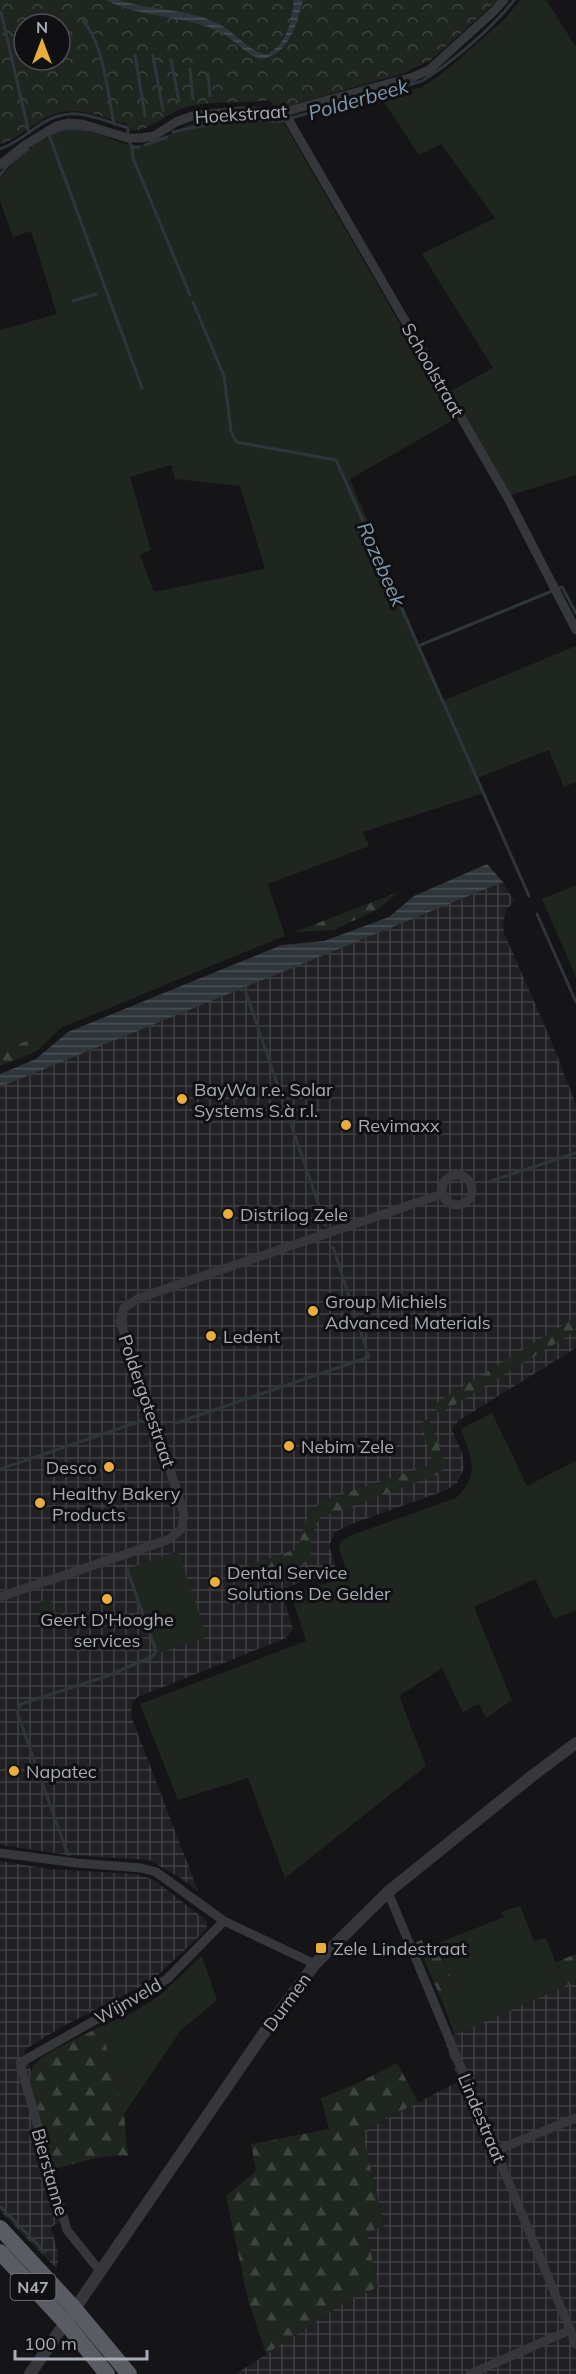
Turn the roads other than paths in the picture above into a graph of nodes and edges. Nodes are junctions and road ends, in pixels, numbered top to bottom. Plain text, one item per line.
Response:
1 (504, 0) edge
2 (284, 112) junction
3 (0, 165) edge
4 (576, 630) edge
5 (442, 1194) dead end
6 (0, 1597) edge
7 (576, 1743) edge
8 (0, 1853) edge
9 (388, 1892) junction
10 (224, 1922) junction
11 (315, 1964) junction
12 (20, 2063) joint
13 (576, 2118) edge
14 (495, 2151) junction
15 (0, 2228) edge
16 (0, 2252) edge
17 (100, 2271) junction
18 (69, 2315) junction
19 (570, 2330) junction
20 (576, 2344) edge
21 (30, 2374) edge
22 (107, 2374) edge
23 (129, 2374) edge
24 (470, 2374) edge

1 - 2 street, Hoekstraat
2 - 3 street, Hoekstraat
2 - 4 street, Schoolstraat
5 - 6 street, Poldergotestraat
7 - 9 street, Durmen
8 - 10 street
9 - 11 street, Durmen
9 - 14 street, Lindestraat
10 - 11 street
10 - 12 street, Wijnveld
11 - 17 street, Durmen
12 - 17 street, Bierstanne
13 - 14 street
14 - 19 street, Lindestraat
15 - 18 highway, N47
16 - 18 highway, N47
17 - 18 street, Durmen
18 - 21 street, Durmen
18 - 22 highway, N47
18 - 23 highway, N47
19 - 20 street, Lindestraat
19 - 24 street

